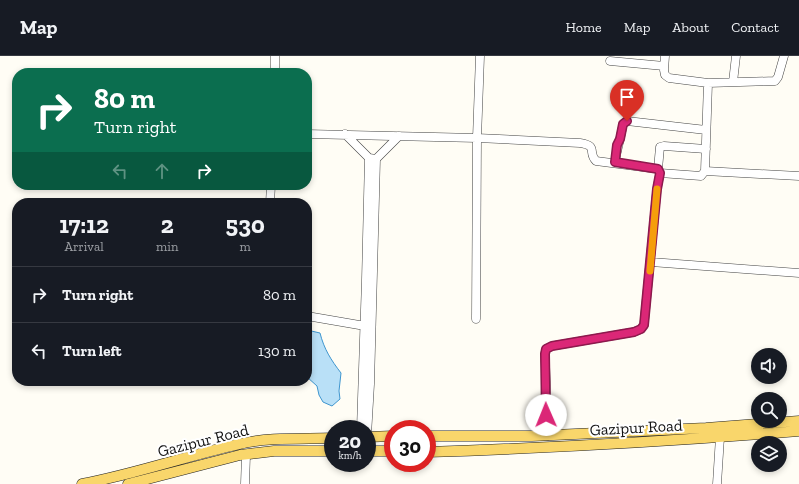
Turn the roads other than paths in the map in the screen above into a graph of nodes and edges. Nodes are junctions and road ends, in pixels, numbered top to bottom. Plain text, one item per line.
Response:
1 (275, 56) edge
2 (480, 56) edge
3 (665, 56) edge
4 (736, 56) edge
5 (784, 56) edge
6 (610, 61) dead end
7 (664, 66) junction
8 (275, 68) edge
9 (733, 82) junction
10 (708, 83) junction
11 (706, 130) junction
12 (312, 134) edge
13 (345, 134) junction
14 (399, 136) junction
15 (477, 138) junction
16 (706, 149) junction
17 (372, 158) junction
18 (615, 162) junction
19 (659, 171) junction
20 (705, 171) junction
21 (799, 176) edge
22 (651, 262) junction
23 (799, 273) edge
24 (312, 317) edge
25 (476, 319) dead end
26 (365, 326) junction
27 (361, 420) edge
28 (368, 420) edge
29 (799, 421) edge
30 (799, 426) edge
31 (799, 431) edge
32 (436, 436) edge
33 (548, 436) junction
34 (324, 438) edge
35 (720, 438) junction
36 (436, 443) edge
37 (324, 444) edge
38 (324, 450) edge
39 (436, 452) edge
40 (246, 455) junction
41 (82, 484) edge
42 (106, 484) edge
43 (128, 484) edge
44 (245, 484) edge
45 (717, 484) edge

1 - 8 street
2 - 15 street
3 - 7 street
4 - 9 street
5 - 9 street
6 - 7 street
7 - 10 street
9 - 10 street
10 - 11 street
11 - 16 street
11 - 18 street
12 - 13 street
13 - 14 street
13 - 17 street
14 - 15 street
14 - 17 street
15 - 18 street
15 - 25 street
16 - 19 street
16 - 20 street
17 - 26 street
17 - 28 street
18 - 19 street
19 - 20 street
19 - 22 street
20 - 21 street
22 - 23 street
22 - 33 street
24 - 26 street
26 - 27 street
29 - 33 main road, Gazipur Road
30 - 36 main road
31 - 35 main road, Gazipur Road
32 - 33 main road, Gazipur Road
34 - 41 main road, Gazipur Road
35 - 39 main road, Gazipur Road
35 - 45 street
37 - 42 main road
38 - 40 main road, Gazipur Road
40 - 43 main road, Gazipur Road
40 - 44 street

